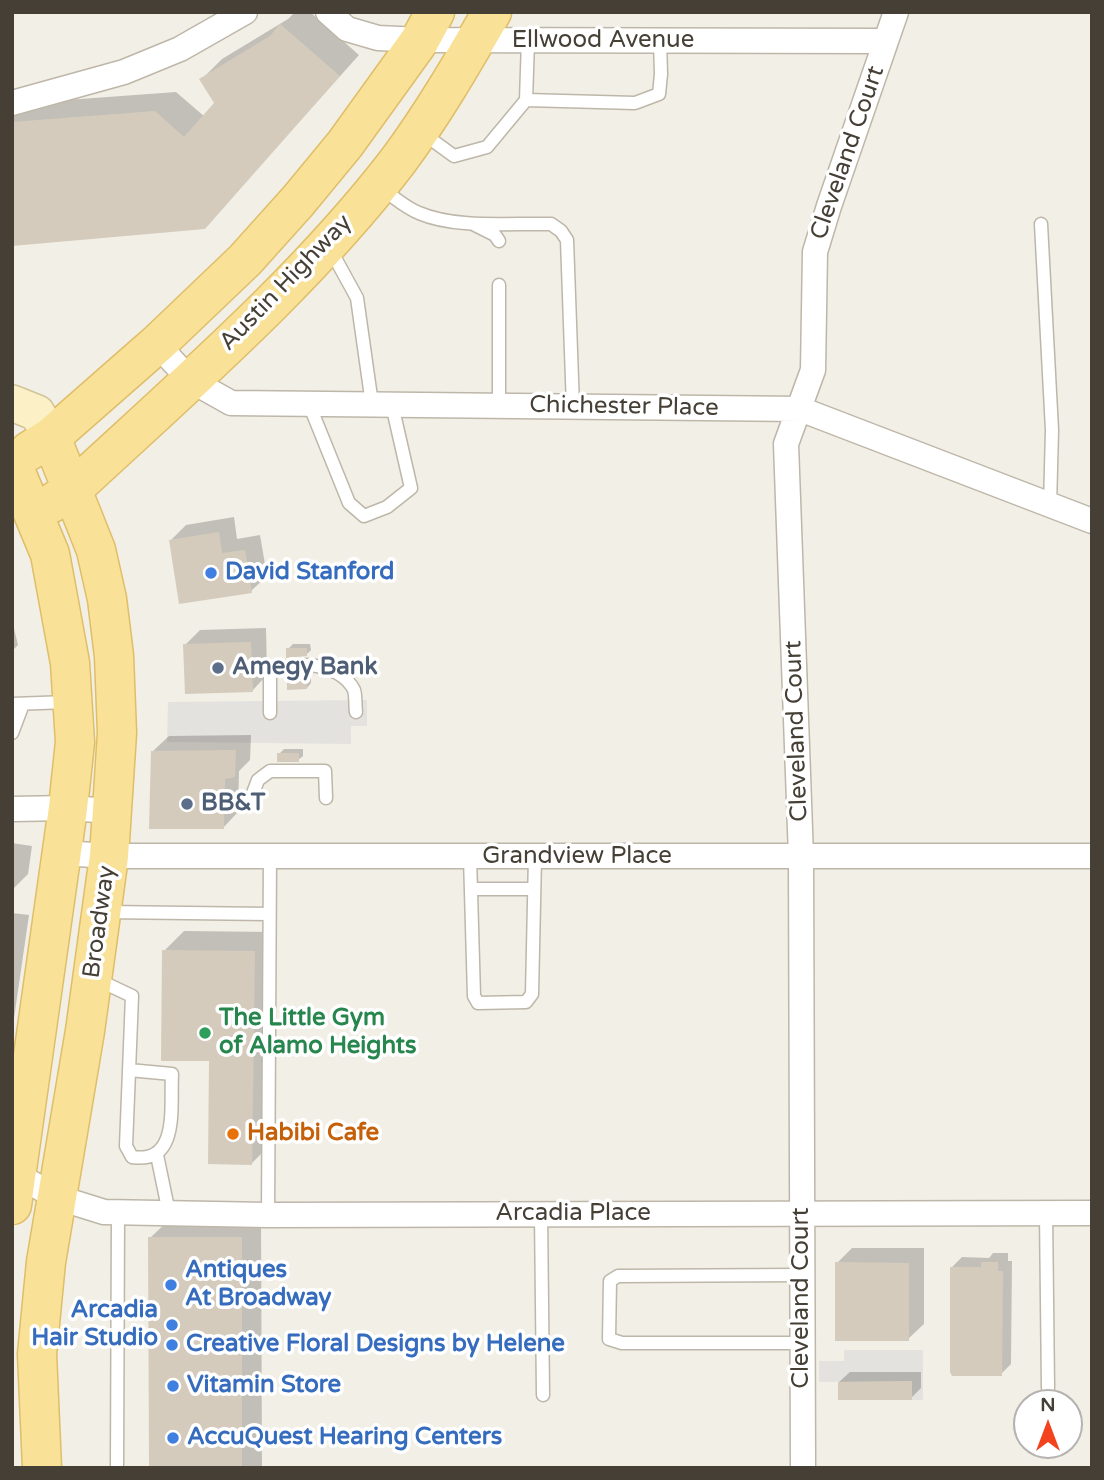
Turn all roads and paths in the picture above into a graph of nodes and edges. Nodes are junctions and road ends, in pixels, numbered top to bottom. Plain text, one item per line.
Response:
1 (245, 12) edge
2 (328, 12) edge
3 (896, 12) edge
4 (427, 26) edge
5 (484, 27) edge
6 (527, 41) junction
7 (660, 41) junction
8 (886, 41) junction
9 (526, 100) junction
10 (12, 103) edge
11 (418, 130) junction
12 (377, 186) junction
13 (470, 222) junction
14 (1041, 223) dead end
15 (499, 241) dead end
16 (327, 244) junction
17 (499, 285) dead end
18 (157, 344) junction
19 (190, 380) junction
20 (12, 402) edge
21 (309, 404) junction
22 (382, 404) junction
23 (499, 406) junction
24 (573, 407) junction
25 (800, 409) junction
26 (51, 437) junction
27 (12, 463) edge
28 (73, 489) junction
29 (1050, 506) junction
30 (35, 514) junction
31 (1092, 521) edge
32 (72, 702) junction
33 (18, 704) edge
34 (356, 712) dead end
35 (270, 713) dead end
36 (12, 733) edge
37 (326, 798) dead end
38 (250, 801) dead end
39 (68, 808) junction
40 (12, 809) edge
41 (112, 811) junction
42 (62, 853) junction
43 (270, 855) junction
44 (109, 856) junction
45 (1092, 856) edge
46 (470, 857) junction
47 (535, 857) junction
48 (801, 857) junction
49 (534, 889) junction
50 (471, 890) junction
51 (101, 912) junction
52 (269, 914) junction
53 (92, 978) junction
54 (130, 1069) junction
55 (157, 1155) junction
56 (14, 1184) edge
57 (56, 1197) junction
58 (118, 1212) junction
59 (169, 1213) junction
60 (541, 1213) junction
61 (1046, 1213) junction
62 (1092, 1213) edge
63 (802, 1214) junction
64 (268, 1215) junction
65 (802, 1275) junction
66 (802, 1343) junction
67 (1048, 1388) dead end
68 (542, 1395) dead end
69 (42, 1468) edge
70 (117, 1468) edge
71 (803, 1468) edge

1 - 10 street
2 - 4 street, Ellwood Avenue
3 - 8 street, Cleveland Court
4 - 5 street, Ellwood Avenue
4 - 18 main road, Austin Highway
5 - 6 street, Ellwood Avenue
5 - 11 main road, Austin Highway
6 - 7 street, Ellwood Avenue
6 - 9 lane
7 - 8 street, Ellwood Avenue
7 - 9 lane
8 - 25 street, Cleveland Court
9 - 11 lane
11 - 12 main road, Austin Highway
12 - 13 lane
12 - 16 main road, Austin Highway
13 - 15 lane
13 - 24 lane
14 - 29 lane
16 - 19 main road, Austin Highway
16 - 22 lane
17 - 23 lane
18 - 19 street, Chichester Place
18 - 26 main road, Austin Highway
19 - 21 street, Chichester Place
19 - 28 main road, Austin Highway
20 - 26 main road, Broadway
21 - 22 street, Chichester Place
21 - 22 lane
22 - 23 street, Chichester Place
23 - 24 street, Chichester Place
24 - 25 street, Chichester Place
25 - 29 street, Chichester Place
25 - 48 street, Cleveland Court
26 - 27 main road, Austin Highway
26 - 28 main road, Broadway
27 - 30 main road, Broadway
28 - 30 main road, Austin Highway
28 - 41 main road, Broadway
29 - 31 street, Chichester Place
30 - 32 main road, Broadway
32 - 33 lane
32 - 39 main road, Broadway
33 - 36 lane
34 - 35 lane
37 - 38 lane
39 - 40 street
39 - 41 street
39 - 42 main road, Broadway
41 - 44 main road, Broadway
42 - 44 street, Grandview Place
42 - 56 main road, Broadway
43 - 44 street, Grandview Place
43 - 46 street, Grandview Place
43 - 52 lane
44 - 51 main road, Broadway
45 - 48 street, Grandview Place
46 - 47 street, Grandview Place
46 - 50 lane
47 - 48 street, Grandview Place
47 - 49 lane
48 - 63 street, Cleveland Court
49 - 50 lane
49 - 50 lane
51 - 52 lane
51 - 53 main road, Broadway
52 - 64 lane
53 - 54 lane
53 - 57 main road, Broadway
54 - 55 lane
54 - 55 lane
55 - 59 lane
56 - 57 street, Arcadia Place
57 - 58 street, Arcadia Place
57 - 69 main road, Broadway
58 - 59 street, Arcadia Place
58 - 70 lane
59 - 64 street, Arcadia Place
60 - 63 street, Arcadia Place
60 - 64 street, Arcadia Place
60 - 68 lane
61 - 62 street, Arcadia Place
61 - 63 street, Arcadia Place
61 - 67 lane
63 - 65 street, Cleveland Court
65 - 66 street, Cleveland Court
65 - 66 lane
66 - 71 street, Cleveland Court

